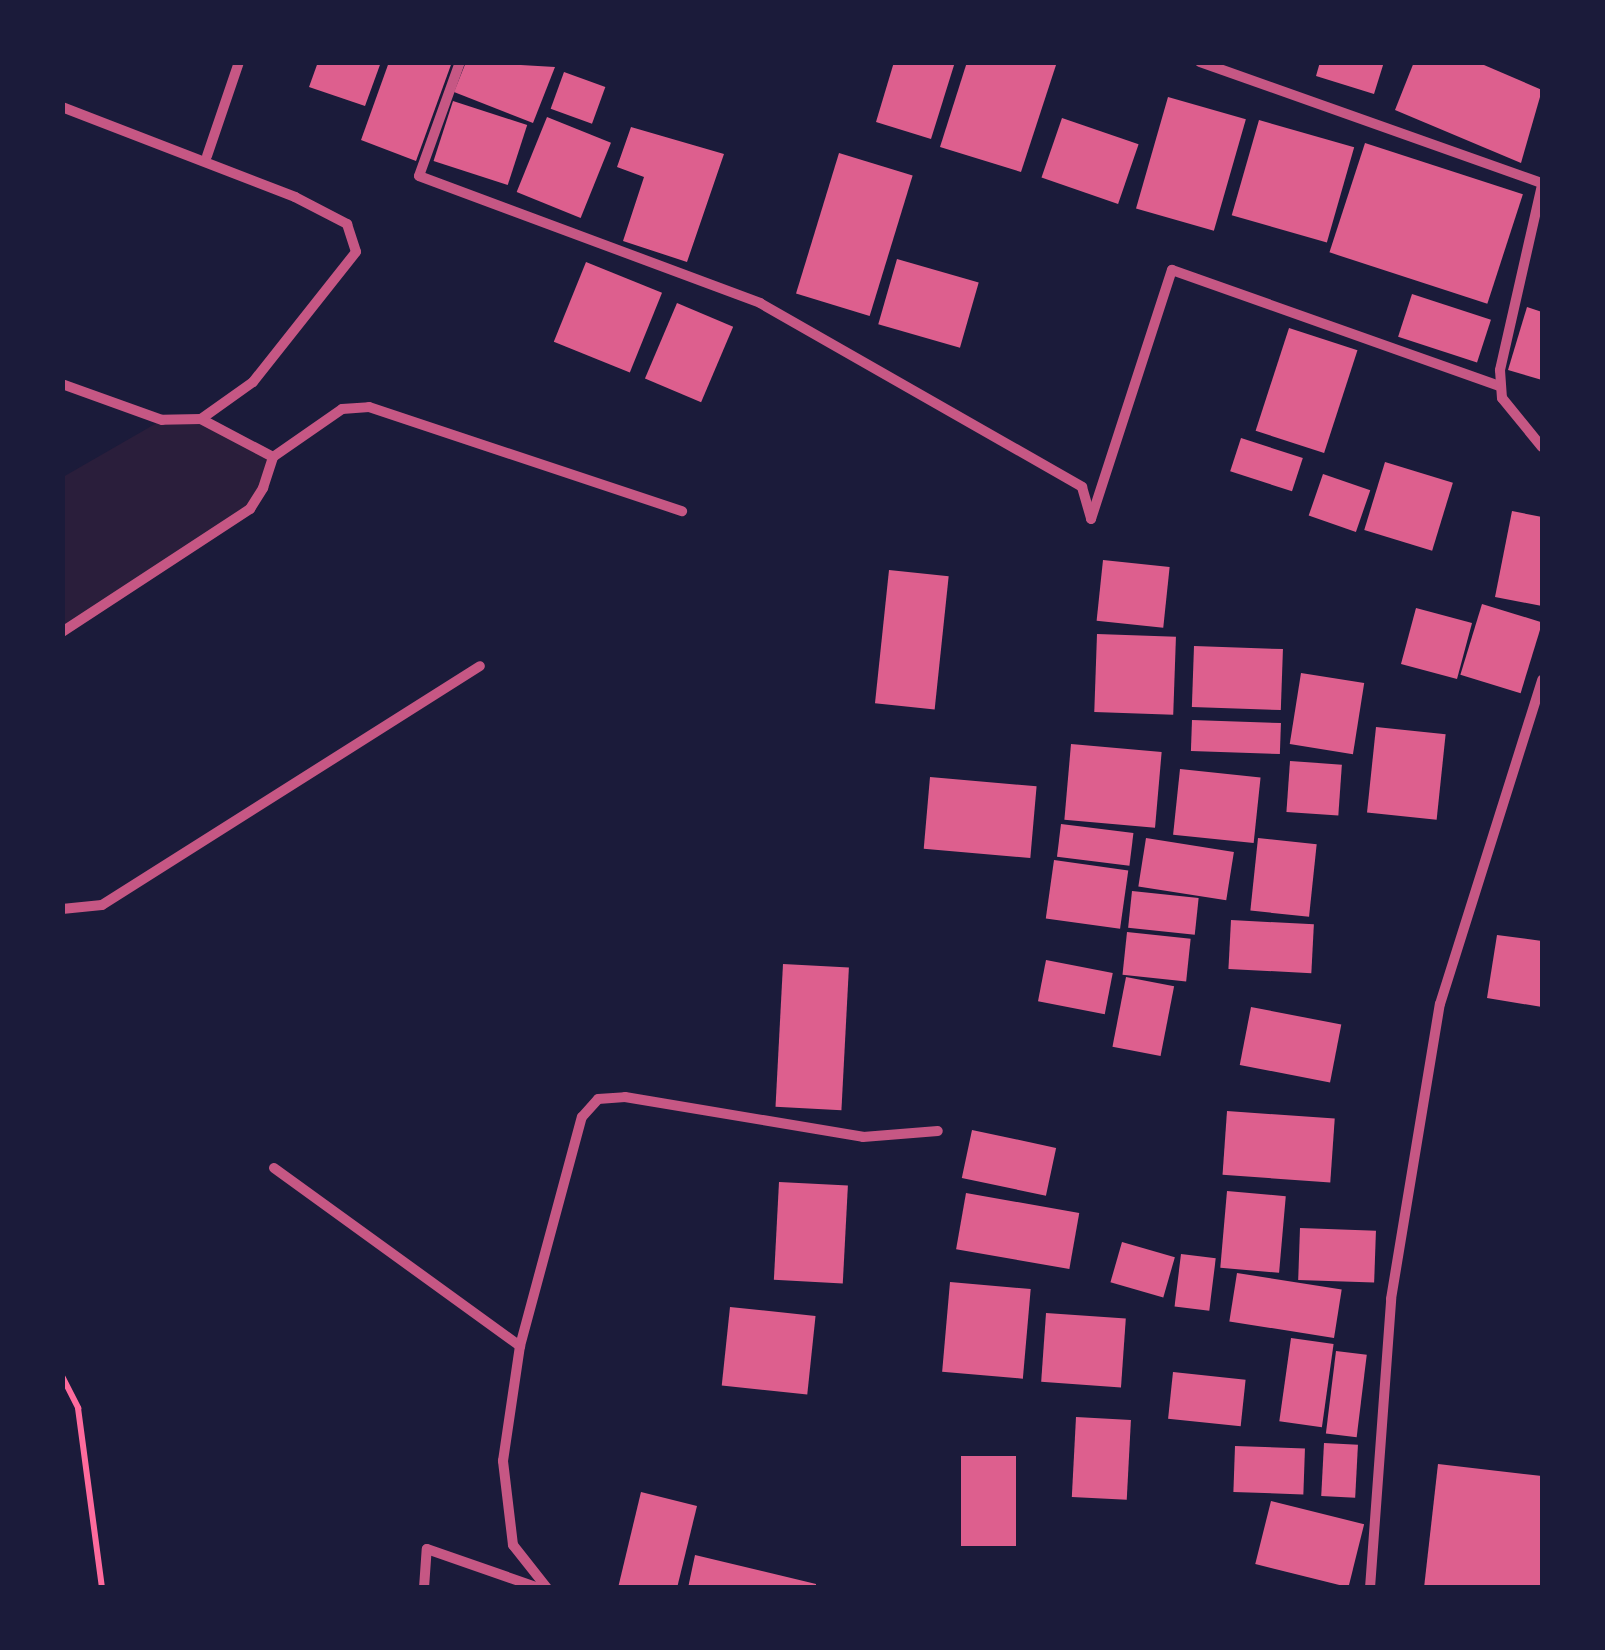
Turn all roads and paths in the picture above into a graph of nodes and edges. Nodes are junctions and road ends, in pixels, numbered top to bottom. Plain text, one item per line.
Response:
1 (240, 62) edge
2 (460, 62) edge
3 (1200, 62) edge
4 (62, 107) edge
5 (207, 156) junction
6 (1542, 184) edge
7 (62, 384) edge
8 (1500, 386) junction
9 (201, 419) junction
10 (1542, 446) edge
11 (273, 456) junction
12 (682, 511) dead end
13 (62, 632) edge
14 (480, 666) dead end
15 (1542, 680) edge
16 (62, 910) edge
17 (938, 1130) dead end
18 (274, 1168) dead end
19 (520, 1346) junction
20 (62, 1376) edge
21 (102, 1588) edge
22 (424, 1588) edge
23 (538, 1588) edge
24 (547, 1588) edge
25 (1370, 1588) edge

1 - 5 street
2 - 8 street
3 - 6 street
4 - 5 street
5 - 9 street
6 - 8 street
7 - 9 street
8 - 10 street
9 - 11 street
11 - 12 street
11 - 13 street
14 - 16 street
15 - 25 street
17 - 19 street
18 - 19 street
19 - 24 street
20 - 21 path
22 - 23 street

